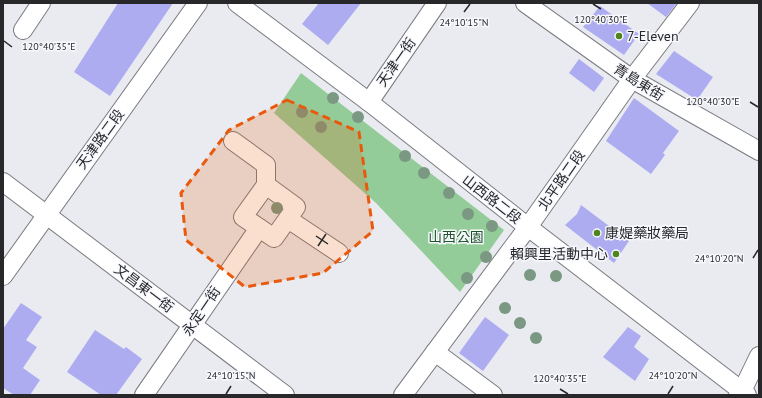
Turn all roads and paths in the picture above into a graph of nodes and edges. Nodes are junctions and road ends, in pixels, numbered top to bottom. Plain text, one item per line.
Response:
1 (41, 3) edge
2 (198, 3) edge
3 (237, 3) edge
4 (437, 3) edge
5 (525, 3) edge
6 (690, 3) edge
7 (23, 30) dead end
8 (632, 79) junction
9 (368, 102) junction
10 (233, 141) dead end
11 (759, 151) edge
12 (3, 182) edge
13 (266, 186) junction
14 (46, 214) junction
15 (288, 219) junction
16 (528, 226) junction
17 (259, 228) junction
18 (339, 253) dead end
19 (3, 276) edge
20 (192, 325) junction
21 (435, 352) junction
22 (759, 356) edge
23 (742, 394) edge
24 (144, 395) edge
25 (285, 395) edge
26 (403, 395) edge
27 (493, 395) edge

1 - 7 street
2 - 14 street, 天津路二段
3 - 9 street, 山西路二段
4 - 9 street, 天津一街
5 - 8 street, 青島東街
6 - 8 street, 北平路二段
8 - 11 street, 青島東街
8 - 16 street, 北平路二段
9 - 16 street, 山西路二段
10 - 13 street
12 - 14 street, 文昌東一街
13 - 15 street
13 - 17 street
14 - 19 street, 天津路二段
14 - 20 street, 文昌東一街
15 - 17 street
15 - 18 street
16 - 21 street, 北平路二段
16 - 23 street, 山西路二段
17 - 20 street, 永定一街
20 - 24 street, 永定一街
20 - 25 street, 文昌東一街
21 - 26 street, 北平路二段
21 - 27 street
22 - 23 street

